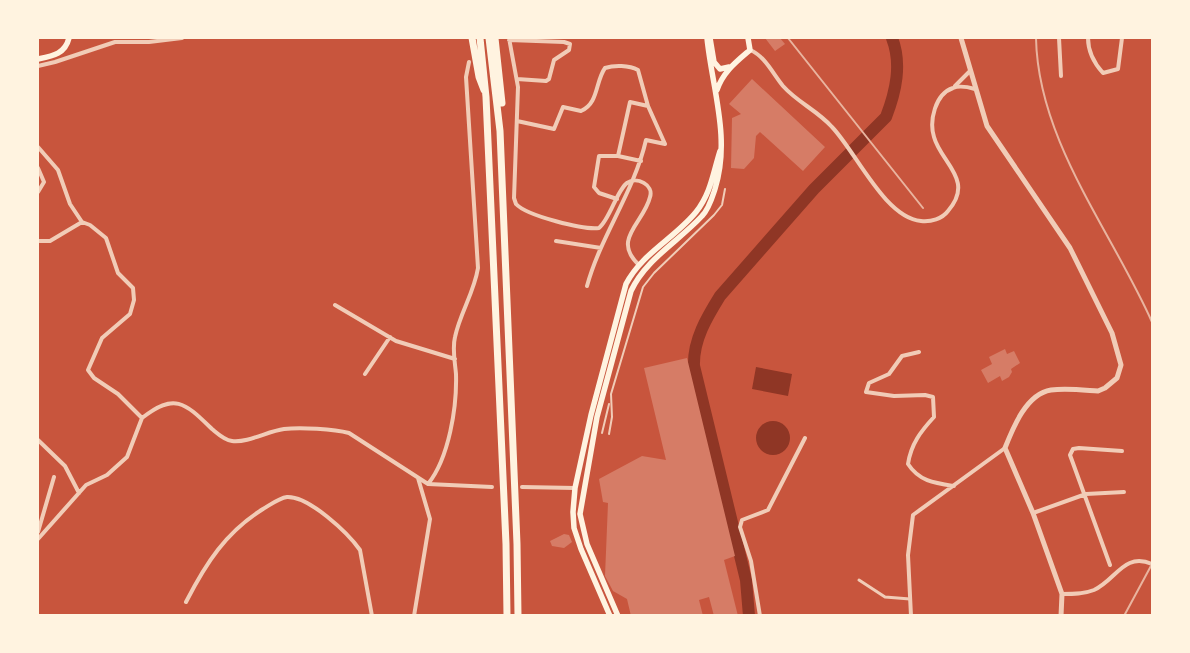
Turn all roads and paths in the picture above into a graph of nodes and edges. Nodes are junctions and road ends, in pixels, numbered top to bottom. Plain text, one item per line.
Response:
1 (69, 38) edge
2 (182, 38) edge
3 (472, 38) edge
4 (480, 38) edge
5 (489, 38) edge
6 (505, 38) edge
7 (708, 38) edge
8 (748, 38) edge
9 (960, 38) edge
10 (1059, 38) edge
11 (1088, 38) edge
12 (1122, 38) edge
13 (119, 39) edge
14 (750, 50) junction
15 (62, 52) junction
16 (38, 59) edge
17 (66, 59) junction
18 (469, 62) dead end
19 (38, 66) edge
20 (730, 68) junction
21 (970, 71) junction
22 (1061, 76) dead end
23 (517, 79) junction
24 (953, 87) junction
25 (975, 89) junction
26 (717, 90) junction
27 (486, 97) junction
28 (648, 106) junction
29 (517, 121) junction
30 (500, 131) junction
31 (38, 147) edge
32 (720, 149) junction
33 (618, 156) junction
34 (641, 161) junction
35 (38, 168) edge
36 (632, 180) junction
37 (725, 189) dead end
38 (38, 192) edge
39 (617, 199) junction
40 (82, 222) junction
41 (556, 240) dead end
42 (38, 241) edge
43 (601, 248) junction
44 (639, 265) junction
45 (587, 286) dead end
46 (335, 305) dead end
47 (390, 337) junction
48 (919, 352) dead end
49 (454, 359) junction
50 (365, 374) dead end
51 (610, 400) junction
52 (142, 418) junction
53 (602, 433) dead end
54 (609, 434) dead end
55 (805, 438) dead end
56 (38, 440) edge
57 (1005, 448) junction
58 (1122, 451) dead end
59 (54, 477) dead end
60 (418, 478) junction
61 (428, 484) junction
62 (954, 486) junction
63 (492, 487) dead end
64 (522, 487) dead end
65 (575, 488) junction
66 (1124, 492) dead end
67 (79, 493) junction
68 (1086, 494) junction
69 (1033, 513) junction
70 (38, 532) edge
71 (38, 539) edge
72 (1152, 564) edge
73 (1110, 565) dead end
74 (860, 580) dead end
75 (1062, 594) junction
76 (910, 599) junction
77 (186, 602) dead end
78 (372, 616) edge
79 (413, 616) edge
80 (507, 616) edge
81 (518, 616) edge
82 (610, 616) edge
83 (618, 616) edge
84 (760, 616) edge
85 (911, 616) edge
86 (1060, 616) edge

1 - 15 main road
2 - 13 street
3 - 27 highway
4 - 27 highway
5 - 30 highway
6 - 23 street
6 - 23 street
6 - 30 highway
7 - 20 main road
7 - 26 main road
8 - 14 main road
9 - 21 street
10 - 22 street
11 - 12 street
13 - 17 street
14 - 20 main road
14 - 24 street
15 - 16 main road
15 - 17 street
17 - 19 street
18 - 49 street
20 - 26 main road
21 - 24 street
21 - 25 street
23 - 29 street
24 - 25 street
25 - 57 street
26 - 32 main road
27 - 80 highway
28 - 29 street
28 - 33 street
28 - 34 street
29 - 39 street
30 - 81 highway
31 - 40 street
32 - 44 main road
32 - 83 main road
33 - 34 street
33 - 39 street
34 - 36 street
35 - 38 street
36 - 39 street
36 - 43 street
36 - 44 street
37 - 51 lane
40 - 42 street
40 - 52 street
41 - 43 street
43 - 45 street
44 - 65 main road
46 - 47 street
47 - 49 street
47 - 50 street
48 - 62 street
49 - 61 street
51 - 53 lane
51 - 54 lane
52 - 60 street
52 - 67 street
55 - 84 street
56 - 67 street
57 - 62 street
57 - 69 street
58 - 68 street
59 - 70 street
60 - 61 street
60 - 79 street
61 - 63 street
62 - 76 street
64 - 65 street
65 - 82 main road
66 - 68 street
67 - 71 street
68 - 69 street
68 - 73 street
69 - 75 street
72 - 75 street
74 - 76 street
75 - 86 street
76 - 85 street
77 - 78 street

